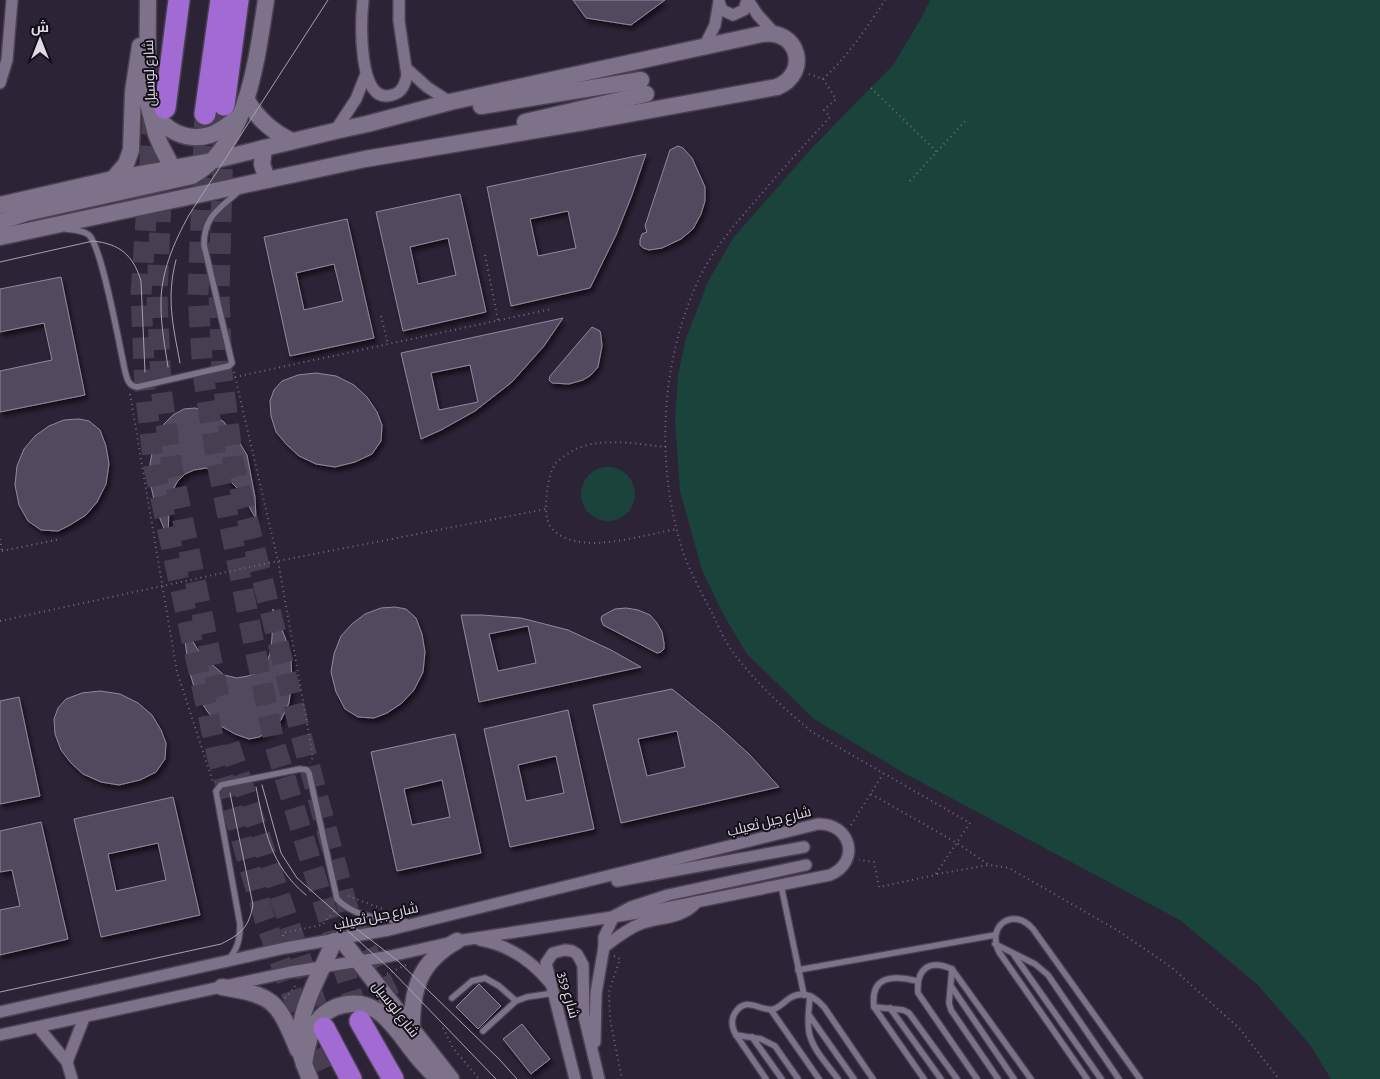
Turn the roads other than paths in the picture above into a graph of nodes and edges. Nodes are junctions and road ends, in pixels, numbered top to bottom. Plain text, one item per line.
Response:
1 (12, 0) edge
2 (179, 0) edge
3 (221, 0) edge
4 (238, 0) edge
5 (250, 0) edge
6 (266, 0) edge
7 (362, 0) edge
8 (399, 0) edge
9 (748, 0) edge
10 (719, 1) edge
11 (153, 3) edge
12 (234, 34) junction
13 (776, 34) junction
14 (704, 47) junction
15 (406, 68) junction
16 (366, 74) junction
17 (0, 83) edge
18 (156, 97) junction
19 (246, 99) junction
20 (450, 102) junction
21 (223, 112) junction
22 (367, 124) junction
23 (335, 130) junction
24 (292, 141) junction
25 (264, 148) junction
26 (364, 159) junction
27 (211, 161) junction
28 (178, 173) junction
29 (113, 179) junction
30 (267, 180) junction
31 (238, 186) junction
32 (0, 206) edge
33 (0, 222) edge
34 (50, 226) junction
35 (0, 237) edge
36 (804, 847) dead end
37 (806, 865) dead end
38 (780, 885) junction
39 (511, 899) junction
40 (697, 902) junction
41 (614, 916) junction
42 (417, 923) junction
43 (995, 936) junction
44 (338, 940) junction
45 (465, 940) junction
46 (995, 944) junction
47 (603, 950) junction
48 (1013, 953) junction
49 (227, 961) junction
50 (358, 962) junction
51 (323, 967) junction
52 (952, 968) junction
53 (798, 970) junction
54 (917, 981) junction
55 (951, 986) junction
56 (222, 987) junction
57 (553, 990) junction
58 (807, 995) junction
59 (452, 998) dead end
60 (516, 1001) junction
61 (874, 1007) junction
62 (890, 1008) junction
63 (771, 1010) junction
64 (0, 1012) edge
65 (809, 1015) junction
66 (84, 1018) junction
67 (360, 1021) tunnel mouth
68 (38, 1027) junction
69 (324, 1028) tunnel mouth
70 (412, 1031) junction
71 (482, 1031) dead end
72 (0, 1035) edge
73 (736, 1035) junction
74 (752, 1038) junction
75 (594, 1059) junction
76 (68, 1062) junction
77 (307, 1072) edge
78 (72, 1079) edge
79 (351, 1079) edge
80 (393, 1079) edge
81 (438, 1079) edge
82 (451, 1079) edge
83 (575, 1079) edge
84 (599, 1079) edge
85 (766, 1079) edge
86 (782, 1079) edge
87 (798, 1079) edge
88 (819, 1079) edge
89 (838, 1079) edge
90 (854, 1079) edge
91 (873, 1079) edge
92 (924, 1079) edge
93 (941, 1079) edge
94 (957, 1079) edge
95 (977, 1079) edge
96 (998, 1079) edge
97 (1014, 1079) edge
98 (1031, 1079) edge
99 (1087, 1079) edge
100 (1101, 1079) edge
101 (1119, 1079) edge
102 (1140, 1079) edge

1 - 17 street
2 - 18 highway, شارع لوسيل
3 - 21 highway
4 - 12 highway
5 - 12 highway
6 - 19 street
7 - 16 street
8 - 15 street
9 - 10 street
9 - 13 street
10 - 14 street
11 - 18 highway
11 - 29 street
12 - 21 highway
13 - 14 street
13 - 26 street
14 - 20 street
15 - 16 street
15 - 20 street
16 - 23 street
18 - 21 street
18 - 28 street, شارع لوسيل
19 - 21 street
19 - 24 street
20 - 22 street
21 - 27 street
22 - 23 street
22 - 26 street
23 - 24 street
24 - 25 street
25 - 27 street
25 - 30 street
26 - 30 street
27 - 28 street
28 - 29 street
28 - 31 street
28 - 33 street
29 - 32 street
30 - 31 street
31 - 34 street
31 - 34 lane
34 - 35 street
36 - 39 street
37 - 41 street
38 - 39 street, شارع جبل ثعيلب
38 - 40 street
38 - 53 lane
39 - 42 street, شارع جبل ثعيلب
40 - 41 street
40 - 47 street
41 - 45 street
41 - 47 street
42 - 44 street, شارع جبل ثعيلب
42 - 49 lane
43 - 46 lane
43 - 53 lane
43 - 102 lane
44 - 49 street, شارع جبل ثعيلب
44 - 50 street, شارع لوسيل
44 - 51 street
45 - 50 street
45 - 57 street
45 - 70 street
46 - 48 lane
46 - 99 lane
47 - 75 street
48 - 100 lane
48 - 101 lane
49 - 64 street, شارع جبل ثعيلب
50 - 51 street
50 - 70 street, شارع لوسيل
51 - 56 street
51 - 77 street
52 - 54 lane
52 - 55 lane
52 - 98 lane
53 - 58 lane
54 - 61 lane
54 - 95 lane
55 - 96 lane
55 - 97 lane
56 - 66 street
56 - 77 street
57 - 60 lane
57 - 75 street, شارع 359
57 - 83 street, شارع 359
58 - 63 lane
58 - 65 lane
58 - 91 lane
59 - 60 lane
60 - 71 lane
61 - 62 lane
61 - 92 lane
62 - 93 lane
62 - 94 lane
63 - 73 lane
63 - 88 lane
65 - 89 lane
65 - 90 lane
66 - 68 street
66 - 76 street
67 - 80 highway
68 - 72 street
68 - 76 street
69 - 79 highway
70 - 82 street, شارع لوسيل
73 - 74 lane
73 - 85 lane
74 - 86 lane
74 - 87 lane
75 - 84 street, شارع 359
76 - 78 street
77 - 81 street

